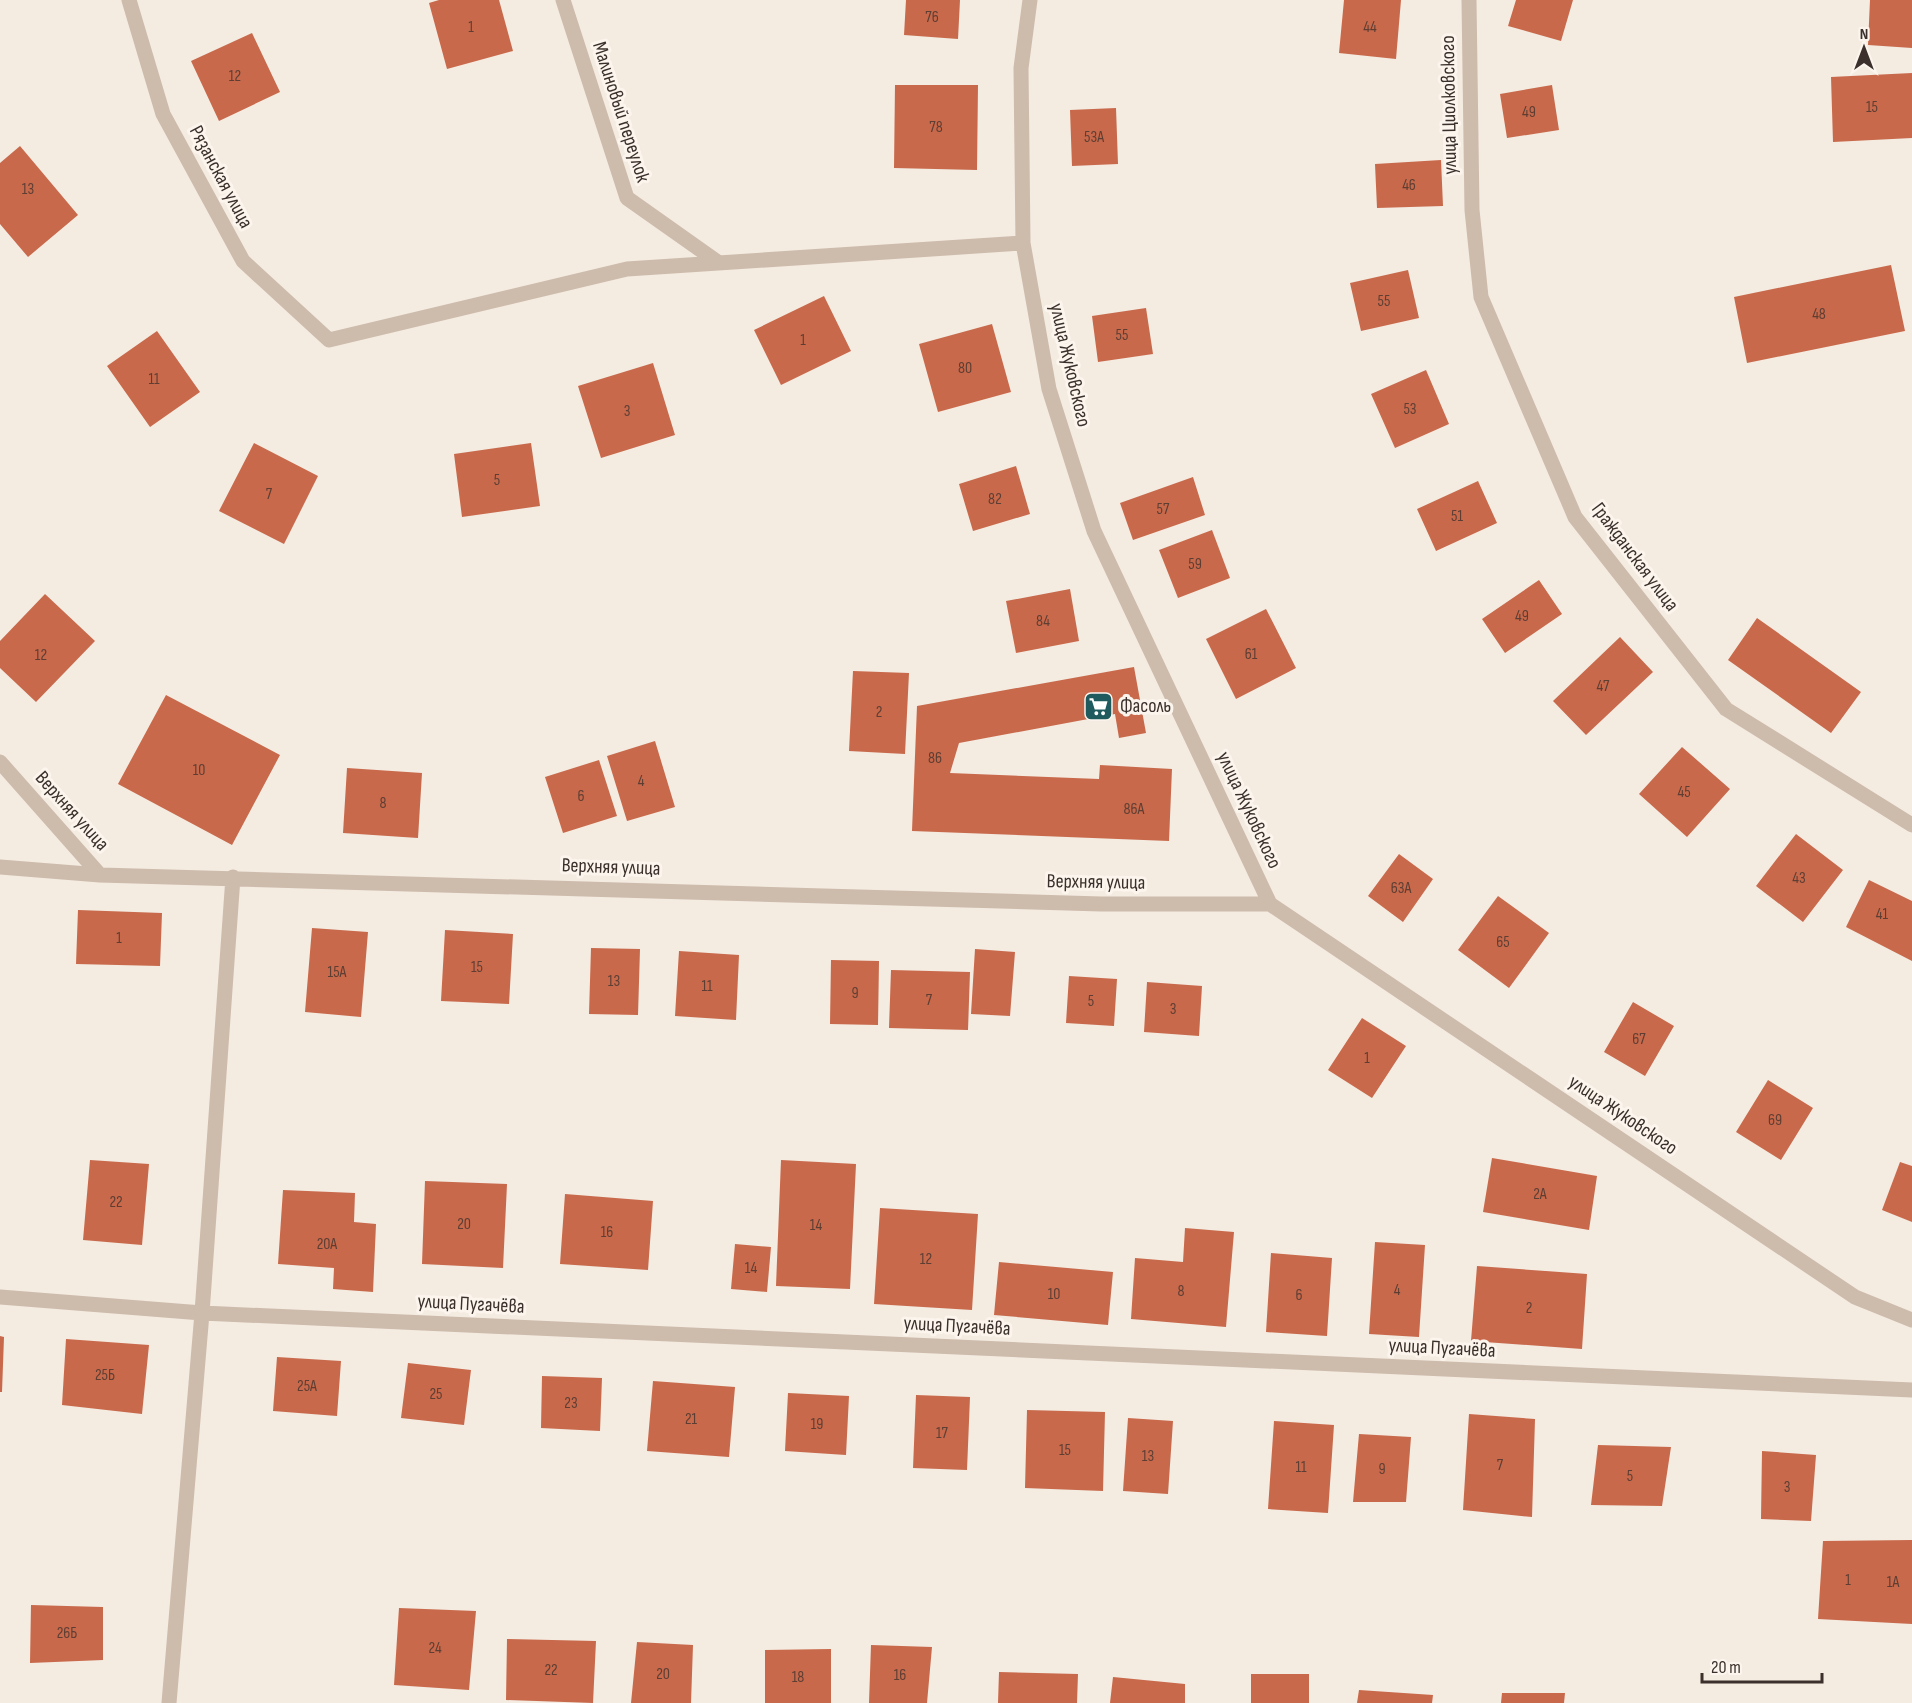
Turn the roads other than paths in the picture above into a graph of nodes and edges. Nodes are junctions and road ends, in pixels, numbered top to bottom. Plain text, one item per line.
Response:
1 (129, 0) edge
2 (563, 0) edge
3 (1030, 0) edge
4 (1469, 0) edge
5 (1472, 210) joint
6 (1023, 243) junction
7 (719, 263) junction
8 (0, 762) edge
9 (1912, 825) edge
10 (0, 867) edge
11 (100, 875) junction
12 (233, 877) junction
13 (1270, 903) junction
14 (0, 1297) edge
15 (202, 1313) junction
16 (1912, 1320) edge
17 (1912, 1390) edge
18 (169, 1703) edge

1 - 7 street, Рязанская улица
2 - 7 street, Малиновый переулок
3 - 6 street, улица Жуковского
4 - 5 street, улица Циолковского
5 - 9 street, Гражданская улица
6 - 7 street
6 - 13 street, улица Жуковского
8 - 11 street, Верхняя улица
10 - 11 street
11 - 12 street, Верхняя улица
12 - 13 street, Верхняя улица
12 - 15 street
13 - 16 street, улица Жуковского
14 - 15 street, улица Пугачёва
15 - 17 street, улица Пугачёва
15 - 18 street

